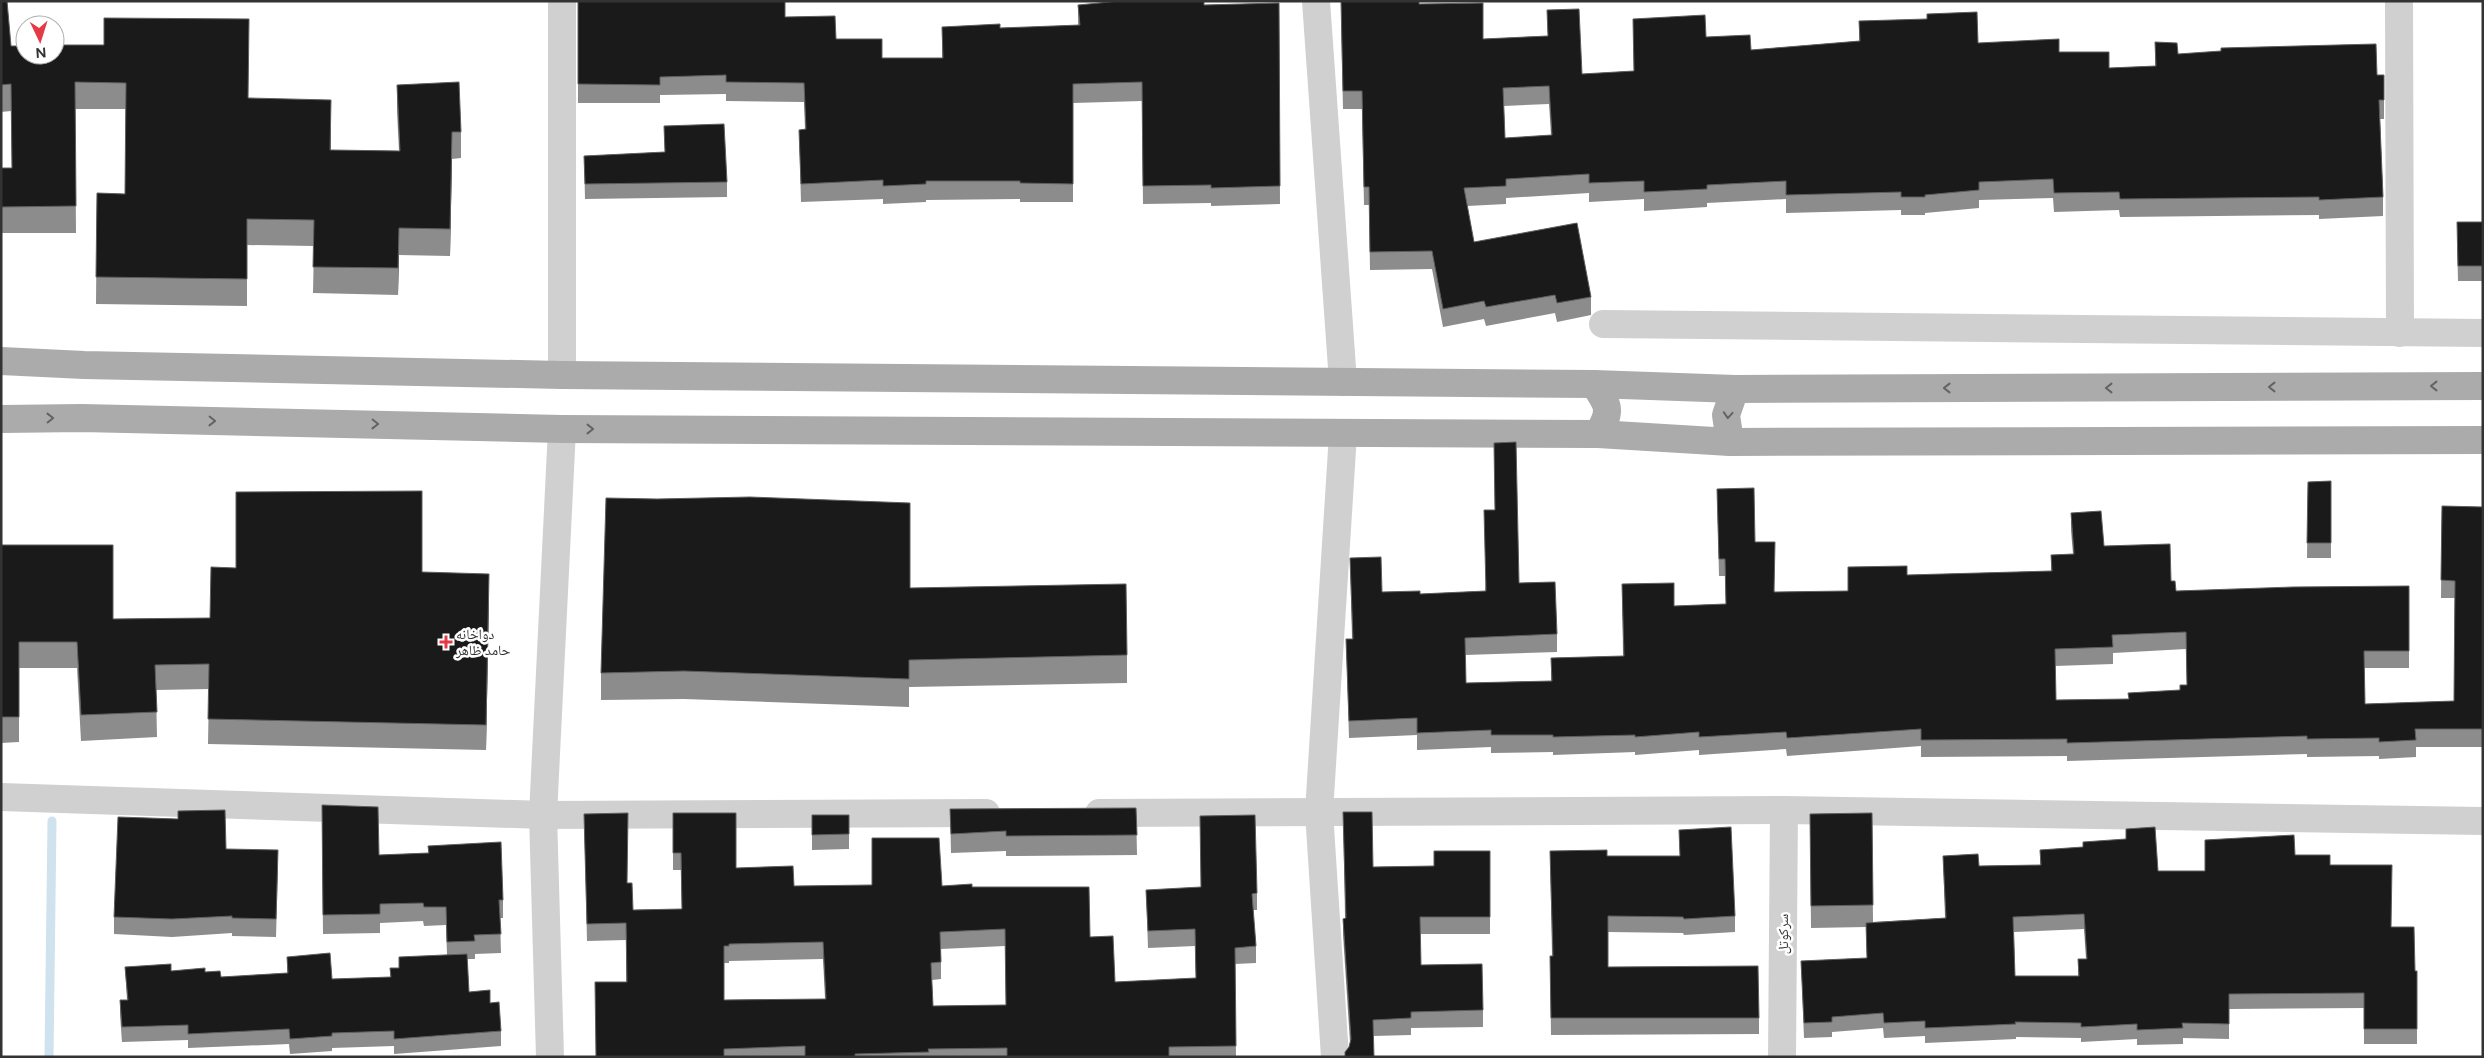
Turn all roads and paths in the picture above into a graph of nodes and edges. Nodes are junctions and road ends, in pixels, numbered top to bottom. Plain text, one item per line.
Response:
1 (562, 1) edge
2 (1316, 1) edge
3 (2399, 1) edge
4 (1603, 324) dead end
5 (2483, 333) edge
6 (2400, 334) junction
7 (1, 360) edge
8 (562, 376) junction
9 (1343, 382) junction
10 (1594, 384) junction
11 (2483, 386) edge
12 (1735, 389) junction
13 (1, 419) edge
14 (562, 428) junction
15 (1343, 434) junction
16 (1598, 434) junction
17 (2483, 440) edge
18 (1730, 442) junction
19 (1, 797) edge
20 (1784, 810) junction
21 (1319, 812) junction
22 (1011, 813) edge
23 (1070, 813) edge
24 (543, 815) junction
25 (2483, 821) edge
26 (550, 1057) edge
27 (1335, 1057) edge
28 (1782, 1057) edge

1 - 8 street
2 - 9 street
3 - 6 street
4 - 6 street
5 - 6 street
7 - 8 main road
8 - 9 main road
9 - 10 main road
10 - 12 main road
10 - 16 main road
11 -> 12 main road
12 -> 18 main road
13 -> 14 main road
14 -> 15 main road
14 - 24 street
15 - 16 main road
15 - 21 street
16 - 18 main road
17 - 18 main road
19 - 24 street
20 - 21 street
20 - 25 street
20 - 28 street, سرکوتل
21 - 23 street
21 - 27 street
22 - 24 street
24 - 26 street

